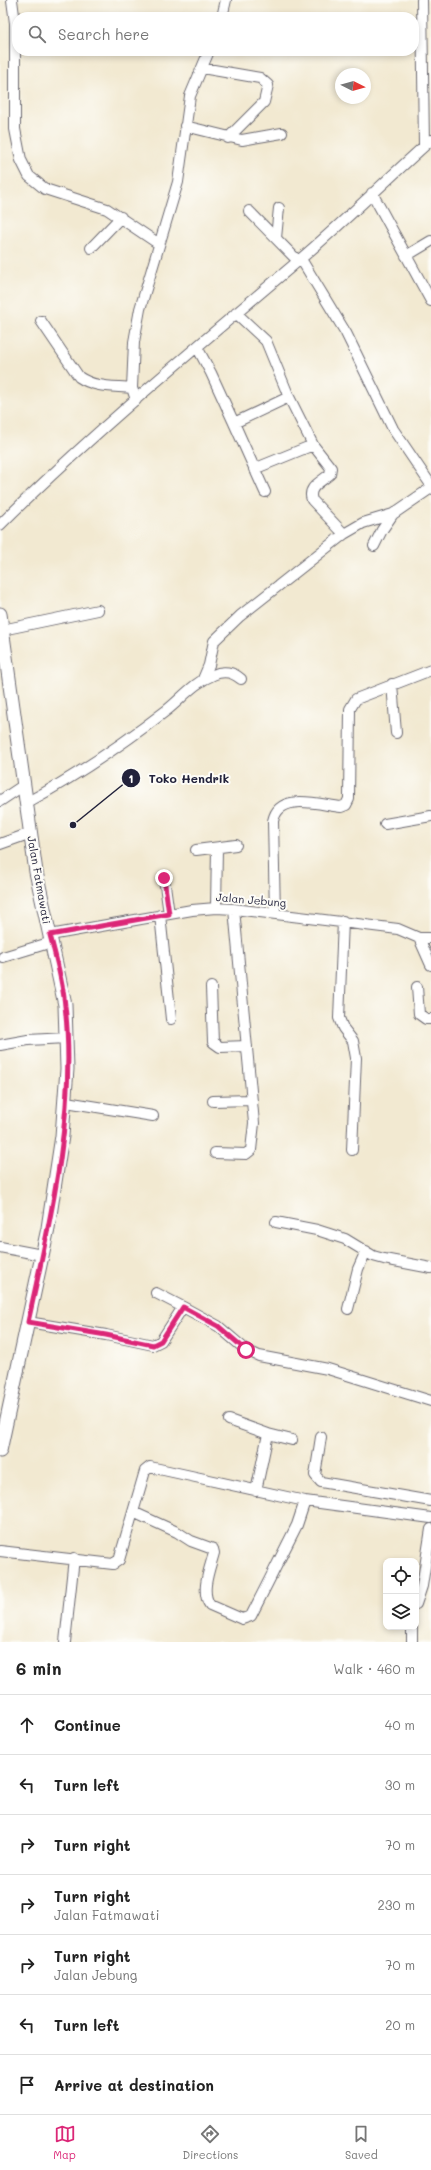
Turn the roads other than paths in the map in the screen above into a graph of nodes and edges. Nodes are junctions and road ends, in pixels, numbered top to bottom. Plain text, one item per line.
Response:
1 (12, 0) edge
2 (226, 0) edge
3 (422, 0) edge
4 (14, 12) edge
5 (223, 12) edge
6 (16, 56) edge
7 (207, 56) edge
8 (202, 68) junction
9 (185, 126) junction
10 (282, 133) dead end
11 (228, 138) junction
12 (428, 143) edge
13 (372, 194) junction
14 (279, 208) dead end
15 (249, 211) dead end
16 (121, 217) junction
17 (276, 238) junction
18 (431, 241) edge
19 (159, 244) junction
20 (91, 248) dead end
21 (406, 256) junction
22 (300, 260) junction
23 (431, 302) edge
24 (236, 313) junction
25 (41, 321) dead end
26 (196, 347) junction
27 (132, 388) junction
28 (289, 397) junction
29 (136, 400) junction
30 (234, 423) junction
31 (313, 444) junction
32 (254, 469) junction
33 (265, 492) dead end
34 (430, 492) edge
35 (393, 514) junction
36 (0, 525) edge
37 (344, 534) junction
38 (374, 546) dead end
39 (98, 610) dead end
40 (0, 614) edge
41 (2, 630) junction
42 (431, 670) edge
43 (202, 679) junction
44 (241, 680) dead end
45 (392, 684) junction
46 (396, 733) dead end
47 (24, 785) junction
48 (0, 801) edge
49 (26, 803) junction
50 (431, 816) edge
51 (385, 824) dead end
52 (31, 833) junction
53 (0, 844) edge
54 (236, 845) dead end
55 (217, 848) junction
56 (196, 850) dead end
57 (164, 878) dead end
58 (216, 908) junction
59 (234, 909) junction
60 (164, 914) junction
61 (275, 914) junction
62 (343, 921) junction
63 (419, 938) junction
64 (431, 938) edge
65 (51, 939) junction
66 (3, 957) dead end
67 (431, 965) edge
68 (211, 987) dead end
69 (417, 987) dead end
70 (171, 1019) dead end
71 (431, 1019) edge
72 (67, 1038) junction
73 (0, 1045) edge
74 (247, 1046) junction
75 (252, 1100) junction
76 (213, 1101) dead end
77 (66, 1102) junction
78 (153, 1116) dead end
79 (352, 1150) dead end
80 (215, 1153) dead end
81 (276, 1222) dead end
82 (0, 1247) edge
83 (366, 1251) junction
84 (42, 1255) junction
85 (431, 1268) edge
86 (156, 1293) dead end
87 (183, 1307) junction
88 (348, 1309) dead end
89 (28, 1322) junction
90 (431, 1401) edge
91 (229, 1420) dead end
92 (268, 1434) junction
93 (321, 1437) dead end
94 (292, 1440) dead end
95 (0, 1447) edge
96 (256, 1491) junction
97 (304, 1501) junction
98 (431, 1501) edge
99 (133, 1512) junction
100 (431, 1518) edge
101 (431, 1529) edge
102 (0, 1551) edge
103 (74, 1558) junction
104 (419, 1595) edge
105 (412, 1630) edge
106 (65, 1642) edge
107 (412, 1642) edge

1 - 4 street
2 - 5 street
3 - 12 street
6 - 16 street
7 - 8 street
8 - 9 street
8 - 11 street
9 - 11 street
9 - 19 street
10 - 11 street
12 - 13 street
13 - 21 street
13 - 22 street
14 - 17 street
15 - 17 street
16 - 19 street
16 - 20 street
17 - 22 street
18 - 21 street
19 - 27 street
21 - 23 street
22 - 24 street
22 - 34 street
24 - 26 street
24 - 28 street
25 - 27 street
26 - 29 street
26 - 30 street
27 - 29 street
28 - 30 street
28 - 31 street
29 - 36 street
30 - 32 street
31 - 32 street
31 - 37 street
32 - 33 street
34 - 35 street
35 - 37 street
35 - 38 street
37 - 43 street
39 - 41 street
40 - 41 street, Jalan Fatmawati
41 - 47 street, Jalan Fatmawati
42 - 45 street
43 - 44 street
43 - 49 street
45 - 46 street
45 - 61 street
47 - 48 street
47 - 49 street, Jalan Fatmawati
49 - 52 street, Jalan Fatmawati
50 - 51 street
52 - 53 street
52 - 65 street, Jalan Fatmawati
54 - 55 street
55 - 56 street
55 - 58 street
57 - 60 street
58 - 59 street, Jalan Jebung
58 - 60 street, Jalan Jebung
59 - 61 street, Jalan Jebung
59 - 74 street
60 - 65 street, Jalan Jebung
60 - 70 street
61 - 62 street, Jalan Jebung
62 - 63 street, Jalan Jebung
62 - 79 street
63 - 64 street
63 - 67 street
65 - 66 street, Jalan Jebung
65 - 72 street, Jalan Fatmawati
68 - 74 street
69 - 71 street
72 - 73 street
72 - 77 street, Jalan Fatmawati
74 - 75 street
75 - 76 street
75 - 80 street
77 - 78 street
77 - 84 street, Jalan Fatmawati
81 - 83 street
82 - 84 street
83 - 85 street
83 - 88 street
84 - 89 street, Jalan Fatmawati
86 - 87 street
87 - 89 street
87 - 90 street
89 - 95 street, Jalan Fatmawati
91 - 92 street
92 - 94 street
92 - 96 street
93 - 98 street
96 - 97 street
96 - 99 street
97 - 99 street
97 - 100 street
99 - 103 street
101 - 104 street
102 - 103 street
103 - 106 street
105 - 107 street

